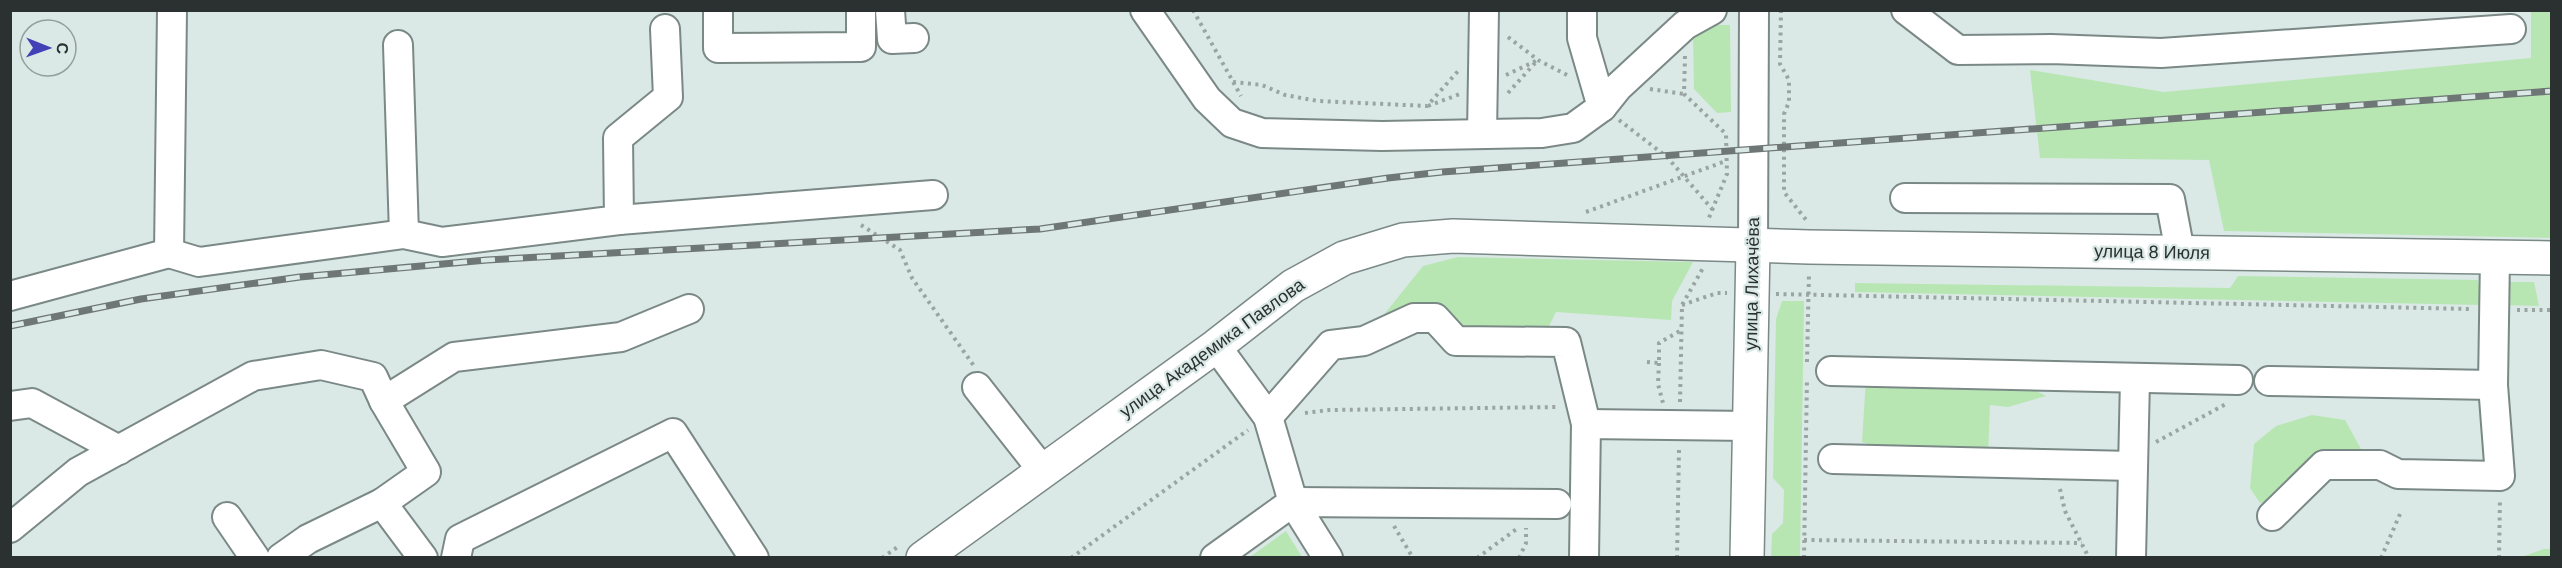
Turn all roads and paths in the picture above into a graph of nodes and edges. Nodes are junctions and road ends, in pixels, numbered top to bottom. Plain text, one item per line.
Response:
1 (172, 10) edge
2 (718, 10) edge
3 (861, 10) edge
4 (890, 10) edge
5 (1145, 10) edge
6 (1193, 10) edge
7 (1484, 10) edge
8 (1582, 10) edge
9 (1712, 10) edge
10 (1754, 10) edge
11 (1781, 10) edge
12 (1906, 10) edge
13 (1685, 25) junction
14 (665, 28) dead end
15 (2511, 29) dead end
16 (914, 38) dead end
17 (1483, 43) junction
18 (398, 45) dead end
19 (1233, 82) junction
20 (1602, 107) junction
21 (1262, 134) junction
22 (1482, 134) junction
23 (933, 195) dead end
24 (1905, 198) dead end
25 (847, 201) junction
26 (1713, 210) junction
27 (619, 220) junction
28 (404, 234) junction
29 (1705, 244) junction
30 (1753, 246) junction
31 (1809, 247) junction
32 (2180, 252) junction
33 (169, 254) junction
34 (2495, 257) junction
35 (2552, 258) edge
36 (1809, 295) junction
37 (10, 296) edge
38 (689, 309) dead end
39 (2494, 309) junction
40 (2552, 310) edge
41 (1681, 330) dead end
42 (1216, 346) junction
43 (1647, 362) dead end
44 (1659, 363) junction
45 (1831, 371) dead end
46 (2135, 379) junction
47 (2269, 381) dead end
48 (2493, 385) junction
49 (977, 387) joint
50 (2233, 392) joint
51 (384, 401) junction
52 (10, 406) edge
53 (1672, 407) dead end
54 (1584, 416) junction
55 (1268, 417) junction
56 (1750, 426) junction
57 (119, 450) junction
58 (1833, 459) dead end
59 (2133, 460) junction
60 (2056, 464) junction
61 (1043, 471) junction
62 (2500, 476) junction
63 (1293, 501) junction
64 (1380, 502) junction
65 (382, 503) junction
66 (1557, 504) dead end
67 (2400, 514) dead end
68 (2272, 516) dead end
69 (227, 517) dead end
70 (10, 528) edge
71 (1804, 540) junction
72 (2082, 543) junction
73 (255, 558) edge
74 (281, 558) edge
75 (423, 558) edge
76 (456, 558) edge
77 (754, 558) edge
78 (923, 558) edge
79 (1071, 558) edge
80 (1215, 558) edge
81 (1328, 558) edge
82 (1413, 558) edge
83 (1477, 558) edge
84 (1519, 558) edge
85 (1584, 558) edge
86 (1747, 558) edge
87 (1804, 558) edge
88 (2090, 558) edge
89 (2131, 558) edge
90 (2381, 558) edge
91 (2499, 558) edge

1 - 33 street
2 - 3 street
4 - 16 street
5 - 21 street
6 - 19 path
7 - 17 street
8 - 20 street
9 - 13 street
10 - 30 street, улица Лихачёва
11 - 31 path
12 - 15 street
13 - 20 street
13 - 26 path
14 - 27 street
17 - 19 path
17 - 22 street
18 - 28 street
19 - 21 path
20 - 22 street
20 - 26 path
21 - 22 street
23 - 25 street
24 - 32 street
25 - 27 street
25 - 49 path
26 - 29 path
27 - 28 street
28 - 33 street
29 - 30 main road, улица Академика Павлова
29 - 42 main road, улица Академика Павлова
30 - 31 main road, улица 8 Июля
30 - 56 main road, улица Лихачёва
31 - 32 main road, улица 8 Июля
31 - 36 path
32 - 34 main road, улица 8 Июля
33 - 37 street
34 - 35 main road, улица 8 Июля
34 - 39 street
36 - 39 path
36 - 71 path
38 - 51 street
39 - 40 path
39 - 48 street
41 - 44 path
42 - 55 street
42 - 61 main road, улица Академика Павлова
43 - 44 path
44 - 53 path
45 - 46 street
46 - 50 street
46 - 59 street
47 - 48 street
48 - 62 street
49 - 61 street
50 - 59 path
51 - 57 street
51 - 65 street
52 - 57 street
54 - 55 path
54 - 55 street
54 - 56 street
54 - 85 street
55 - 63 street
55 - 79 path
56 - 86 main road, улица Лихачёва
57 - 70 street
58 - 60 street
59 - 60 street
59 - 89 street
60 - 72 path
61 - 78 main road, улица Академика Павлова
62 - 68 street
62 - 91 path
63 - 64 street
63 - 80 street
63 - 81 street
64 - 66 street
64 - 82 path
65 - 74 street
65 - 75 street
67 - 90 path
69 - 73 street
71 - 72 path
71 - 87 path
72 - 88 path
76 - 77 street
83 - 84 path

